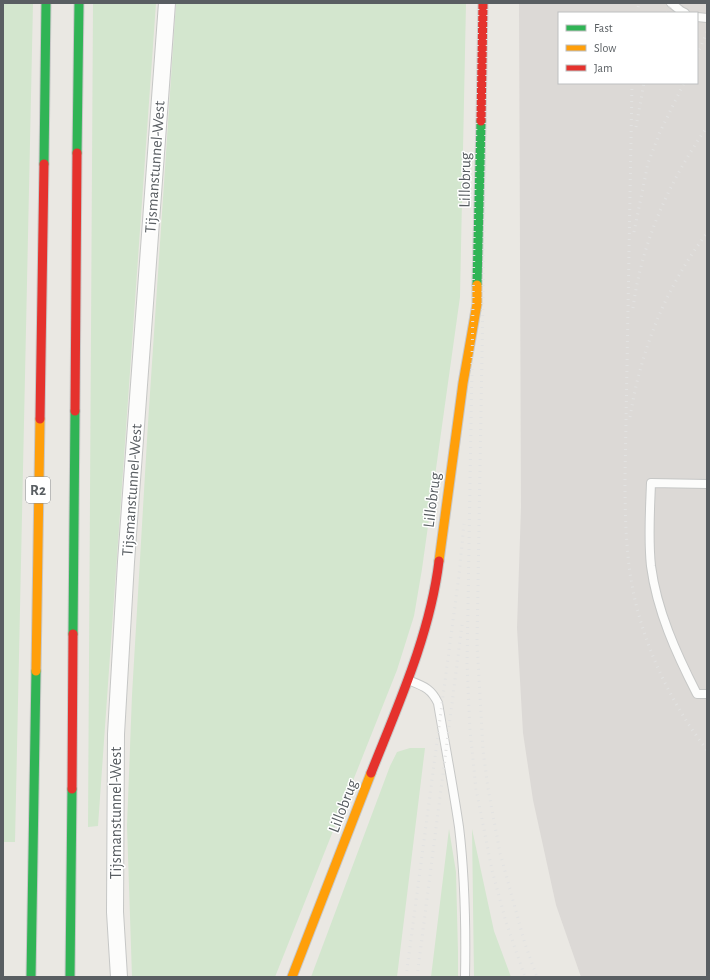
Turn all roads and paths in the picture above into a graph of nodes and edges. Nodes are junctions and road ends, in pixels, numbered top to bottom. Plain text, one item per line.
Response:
1 (46, 3) edge
2 (79, 3) edge
3 (167, 3) edge
4 (483, 3) edge
5 (671, 3) edge
6 (683, 12) edge
7 (707, 484) edge
8 (408, 680) junction
9 (707, 694) edge
10 (30, 977) edge
11 (70, 977) edge
12 (119, 977) edge
13 (292, 977) edge
14 (465, 977) edge

1 - 10 main road, R2
2 - 11 main road, R2
3 - 12 street, Tijsmanstunnel-West
4 - 8 main road, Lillobrug
5 - 6 lane
7 - 9 lane
8 - 13 main road, Lillobrug
8 - 14 lane

